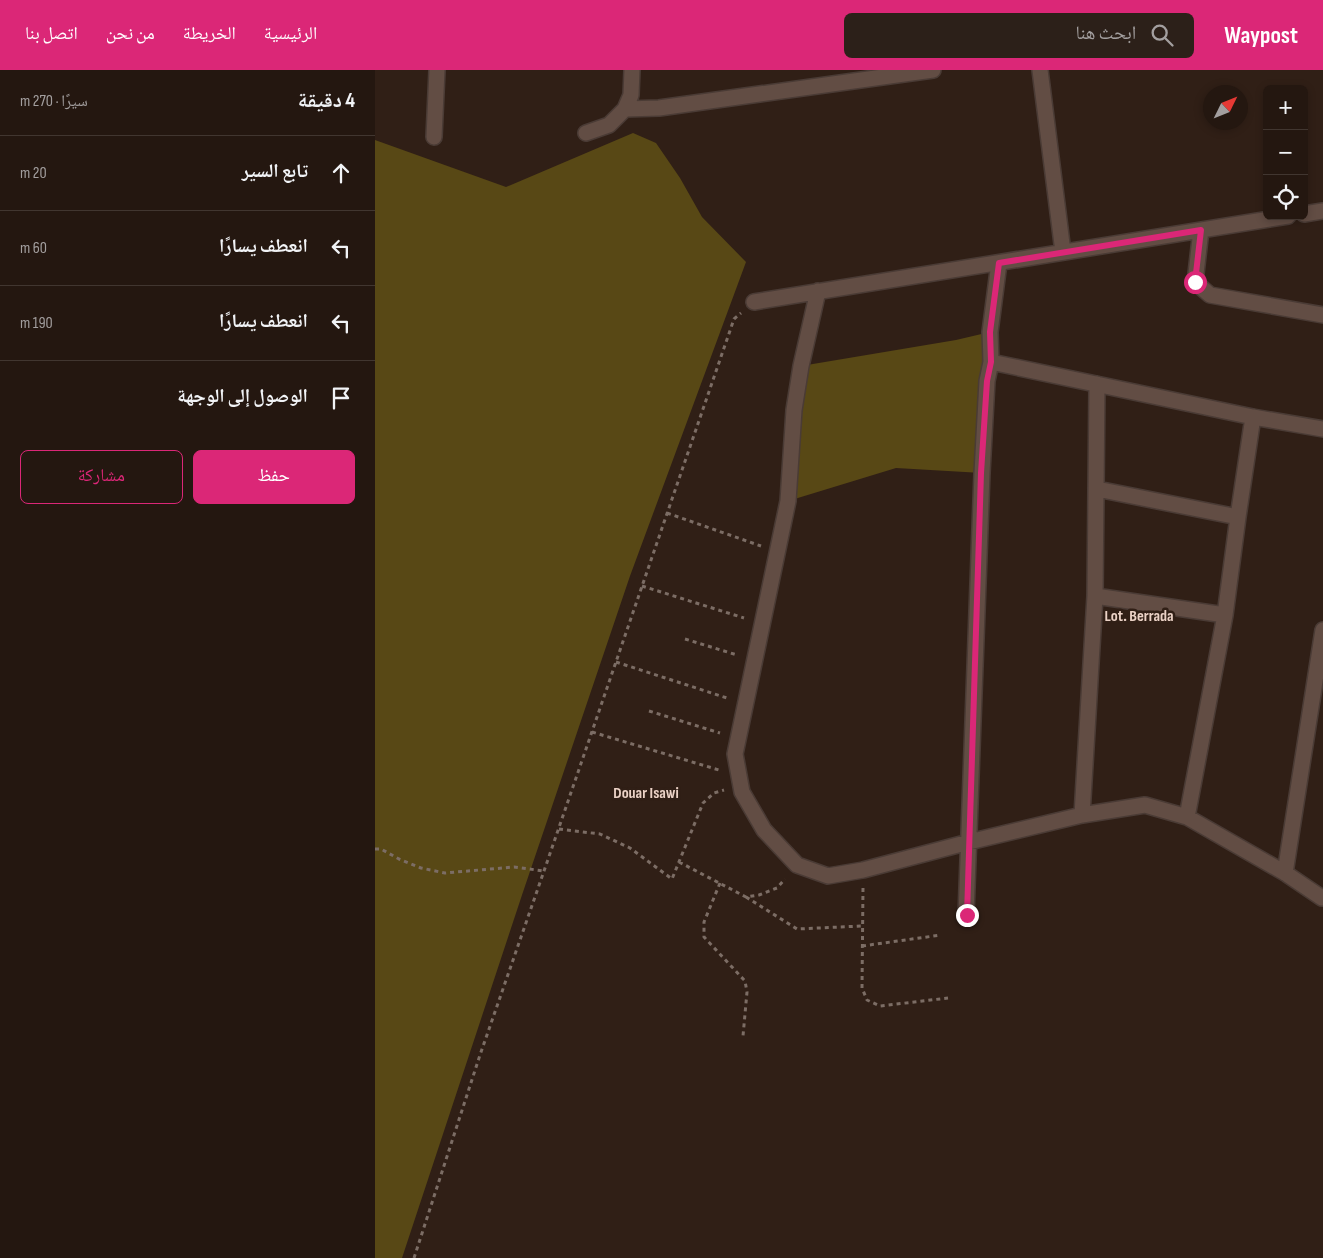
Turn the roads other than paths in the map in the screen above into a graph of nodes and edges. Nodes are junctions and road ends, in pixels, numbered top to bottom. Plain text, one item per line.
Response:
1 (437, 70) edge
2 (632, 70) edge
3 (933, 70) edge
4 (1040, 70) edge
5 (625, 109) junction
6 (586, 133) dead end
7 (434, 137) dead end
8 (1323, 211) edge
9 (1308, 213) edge
10 (1263, 220) edge
11 (1201, 230) junction
12 (1063, 252) junction
13 (999, 263) junction
14 (818, 291) junction
15 (754, 302) dead end
16 (1323, 315) edge
17 (991, 362) junction
18 (1097, 384) junction
19 (1253, 417) junction
20 (1323, 430) edge
21 (1097, 489) junction
22 (1238, 517) junction
23 (1095, 596) junction
24 (1225, 615) junction
25 (1323, 630) edge
26 (1082, 815) junction
27 (1187, 817) junction
28 (969, 842) junction
29 (1285, 873) junction
30 (1322, 898) edge
31 (967, 915) dead end

1 - 7 street
2 - 5 street
3 - 5 street
4 - 12 street
5 - 6 street
8 - 9 street
10 - 11 street
11 - 12 street
11 - 16 street
12 - 13 street
13 - 14 street
13 - 17 street
14 - 15 street
14 - 28 street
17 - 18 street
17 - 28 street
18 - 19 street
18 - 21 street
19 - 20 street
19 - 22 street
21 - 22 street
21 - 23 street
22 - 24 street
23 - 24 street
23 - 26 street
24 - 27 street
25 - 29 street
26 - 27 street
26 - 28 street
27 - 29 street
28 - 31 street
29 - 30 street

